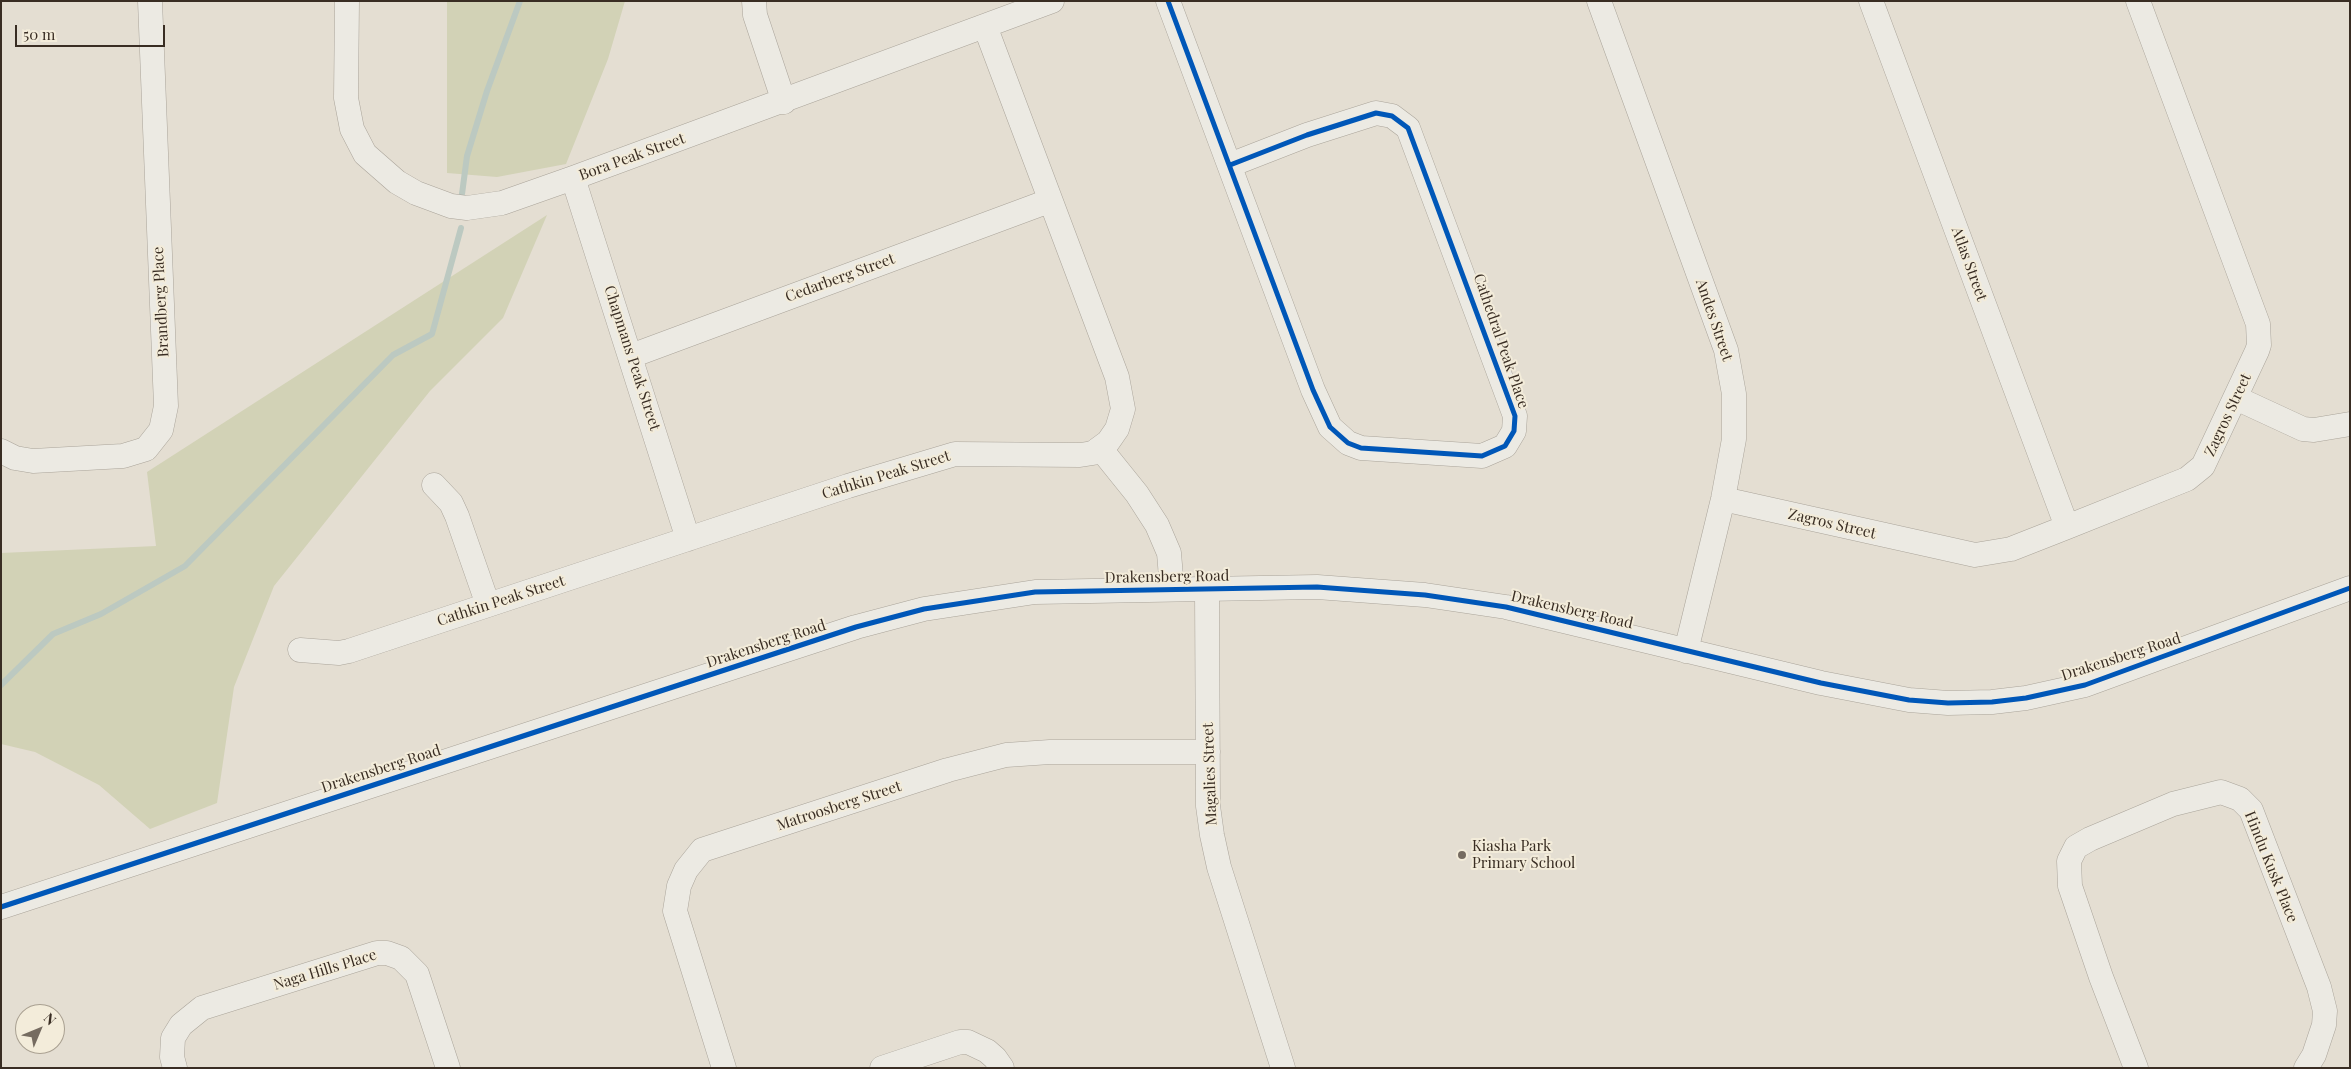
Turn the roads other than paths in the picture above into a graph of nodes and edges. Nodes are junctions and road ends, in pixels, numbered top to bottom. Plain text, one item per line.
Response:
1 (150, 1) edge
2 (347, 1) edge
3 (754, 1) edge
4 (1052, 1) edge
5 (1168, 1) edge
6 (1599, 1) edge
7 (1871, 1) edge
8 (2138, 1) edge
9 (985, 26) junction
10 (784, 102) junction
11 (1230, 165) junction
12 (574, 178) junction
13 (1049, 201) junction
14 (631, 356) junction
15 (2236, 398) junction
16 (2350, 424) edge
17 (1100, 448) junction
18 (1, 451) edge
19 (434, 485) dead end
20 (1723, 499) junction
21 (2067, 527) junction
22 (688, 539) junction
23 (2350, 588) edge
24 (1172, 589) junction
25 (1207, 589) junction
26 (488, 605) junction
27 (300, 650) dead end
28 (1686, 651) junction
29 (1208, 752) junction
30 (1, 907) edge
31 (175, 1068) edge
32 (448, 1068) edge
33 (724, 1068) edge
34 (882, 1068) edge
35 (1002, 1068) edge
36 (1282, 1068) edge
37 (2136, 1068) edge
38 (2306, 1068) edge

1 - 18 street, Brandberg Place
2 - 12 street, Bora Peak Street
3 - 10 street
4 - 9 street, Bora Peak Street
5 - 11 street, Cathedral Peak Place
6 - 20 street, Andes Street
7 - 21 street, Atlas Street
8 - 15 street, Zagros Street
9 - 10 street, Bora Peak Street
9 - 13 street
10 - 12 street, Bora Peak Street
11 - 11 street, Cathedral Peak Place
12 - 14 street, Chapmans Peak Street
13 - 14 street, Cedarberg Street
13 - 17 street
14 - 22 street, Chapmans Peak Street
15 - 16 street
15 - 21 street, Zagros Street
17 - 22 street, Cathkin Peak Street
17 - 24 street
19 - 26 street
20 - 21 street, Zagros Street
20 - 28 street, Andes Street
22 - 26 street, Cathkin Peak Street
23 - 28 street, Drakensberg Road
24 - 25 street, Drakensberg Road
24 - 30 street, Drakensberg Road
25 - 28 street, Drakensberg Road
25 - 29 street, Magalies Street
26 - 27 street, Cathkin Peak Street
29 - 33 street, Matroosberg Street
29 - 36 street, Magalies Street
31 - 32 street, Naga Hills Place
34 - 35 street
37 - 38 street, Hindu Kusk Place

